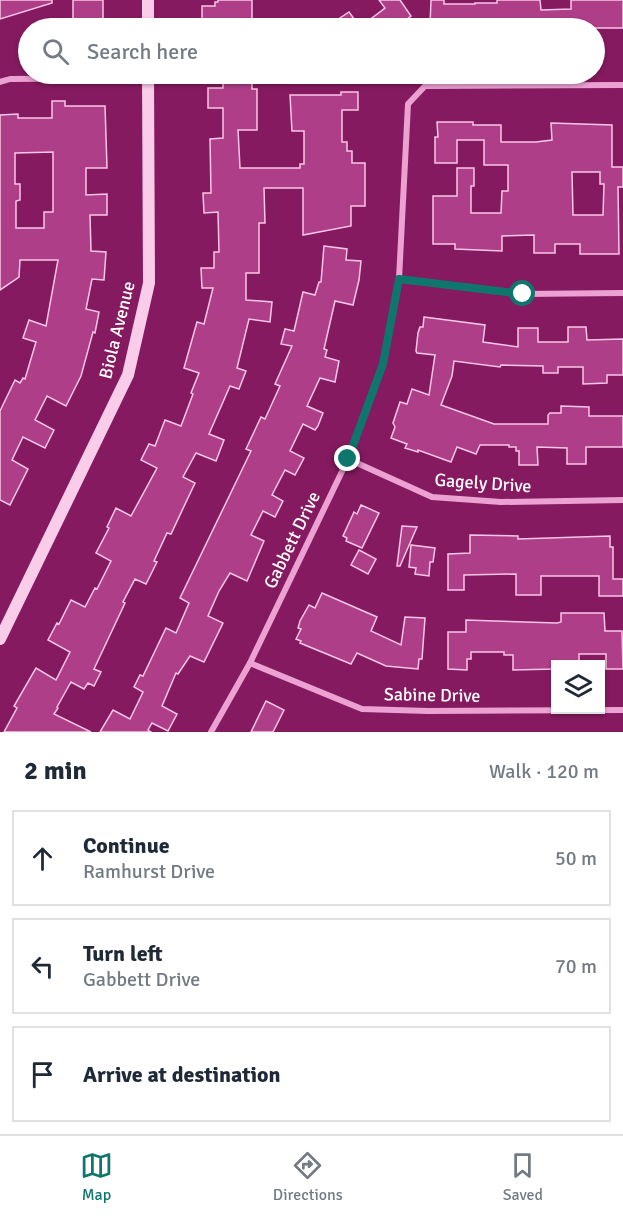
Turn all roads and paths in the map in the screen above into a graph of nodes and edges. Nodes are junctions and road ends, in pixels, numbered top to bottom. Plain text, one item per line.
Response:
1 (148, 0) edge
2 (148, 18) edge
3 (18, 78) edge
4 (0, 82) edge
5 (148, 84) edge
6 (623, 85) edge
7 (399, 279) junction
8 (623, 293) edge
9 (348, 459) junction
10 (623, 500) edge
11 (0, 639) edge
12 (250, 663) junction
13 (623, 710) edge
14 (211, 732) edge

1 - 2 street
3 - 4 street
5 - 11 street, Biola Avenue
6 - 7 street, Gabbett Drive
7 - 8 street
7 - 9 street, Gabbett Drive
9 - 10 street, Gagely Drive
9 - 12 street, Gabbett Drive
12 - 13 street, Sabine Drive
12 - 14 street, Gabbett Drive

